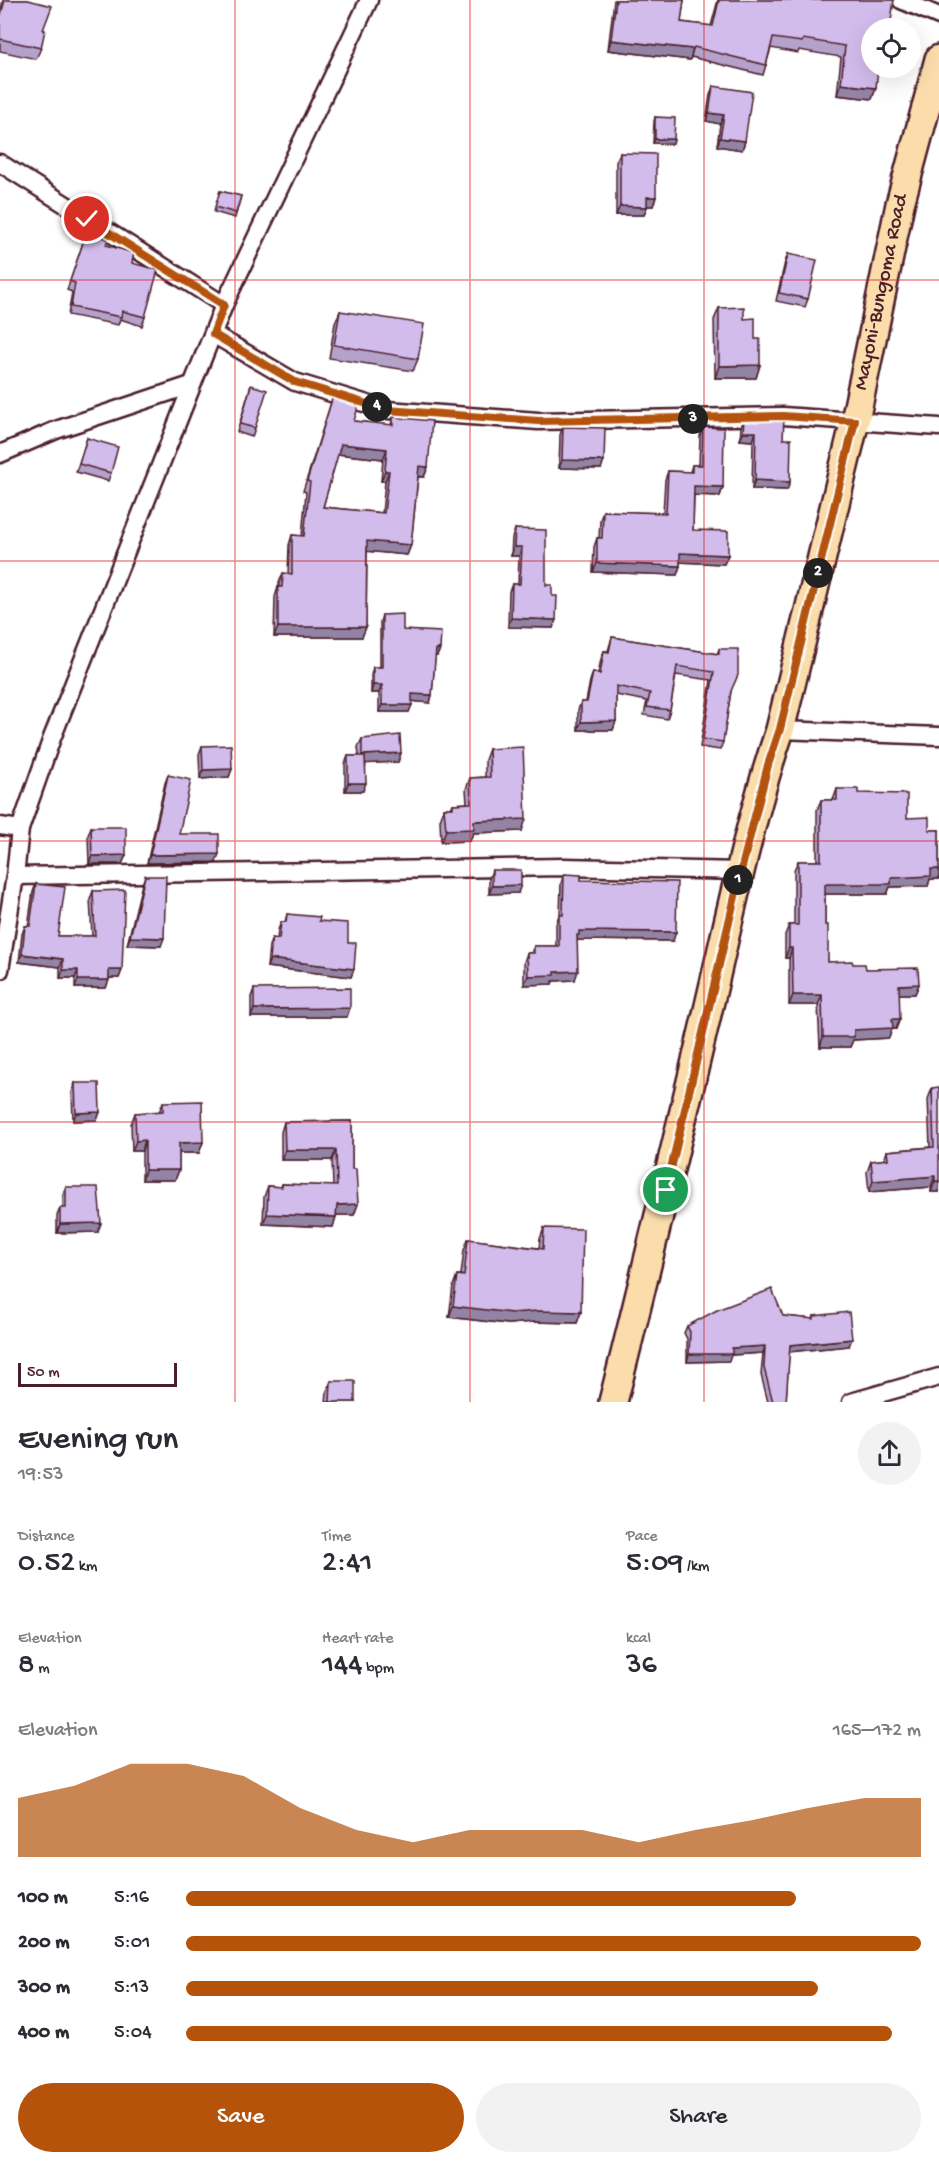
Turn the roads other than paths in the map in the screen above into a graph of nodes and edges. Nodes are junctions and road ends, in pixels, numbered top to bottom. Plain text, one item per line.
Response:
1 (369, 0) edge
2 (901, 0) edge
3 (939, 16) edge
4 (939, 59) edge
5 (0, 163) edge
6 (224, 305) junction
7 (213, 334) junction
8 (191, 385) junction
9 (855, 421) junction
10 (939, 427) edge
11 (0, 454) edge
12 (780, 729) junction
13 (939, 736) edge
14 (0, 826) edge
15 (20, 829) junction
16 (741, 871) junction
17 (15, 876) junction
18 (0, 970) edge
19 (939, 1377) edge
20 (613, 1402) edge
21 (851, 1402) edge

1 - 6 street
2 - 3 street
4 - 9 main road, Mayoni-Bungoma Road
5 - 6 street
6 - 7 street
7 - 8 street
7 - 9 street
8 - 11 street
8 - 15 street
9 - 10 street
9 - 12 main road, Mayoni-Bungoma Road
12 - 13 street
12 - 16 main road, Mayoni-Bungoma Road
14 - 15 street
15 - 17 street
16 - 17 street
16 - 20 main road, Mayoni-Bungoma Road
17 - 18 street
19 - 21 street

